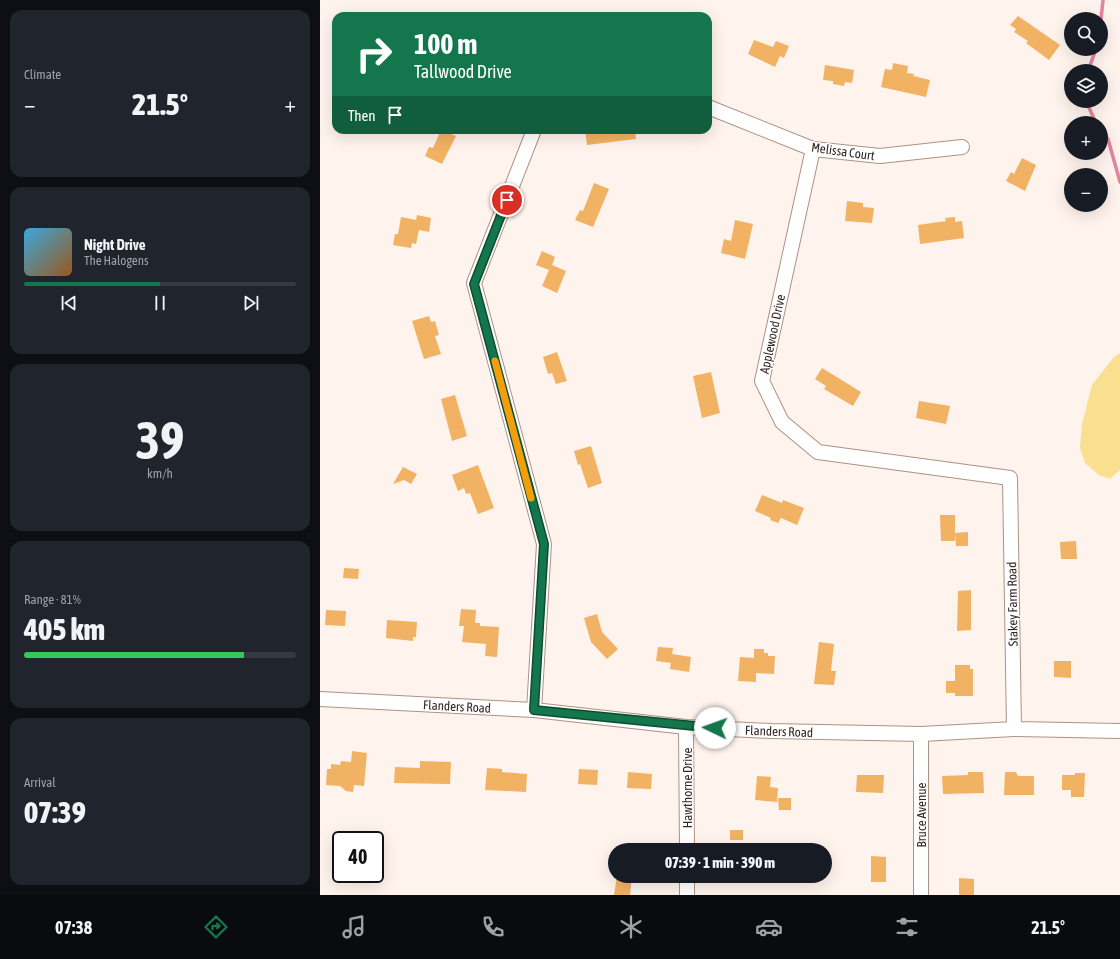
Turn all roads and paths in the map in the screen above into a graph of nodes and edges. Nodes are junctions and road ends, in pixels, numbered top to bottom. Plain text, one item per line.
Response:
1 (712, 108) edge
2 (532, 134) edge
3 (962, 147) dead end
4 (813, 149) junction
5 (1010, 478) joint
6 (320, 699) edge
7 (534, 710) junction
8 (686, 726) junction
9 (1014, 729) junction
10 (1120, 731) edge
11 (921, 734) junction
12 (687, 843) edge
13 (687, 883) edge
14 (687, 895) edge
15 (921, 895) edge

1 - 4 street, Melissa Court
2 - 7 street
3 - 4 street, Melissa Court
4 - 5 street, Applewood Drive
5 - 9 street, Stakey Farm Road
6 - 7 street, Flanders Road
7 - 8 street, Flanders Road
8 - 11 street, Flanders Road
8 - 12 street, Hawthorne Drive
9 - 10 street, Flanders Road
9 - 11 street, Flanders Road
11 - 15 street, Bruce Avenue
13 - 14 street

